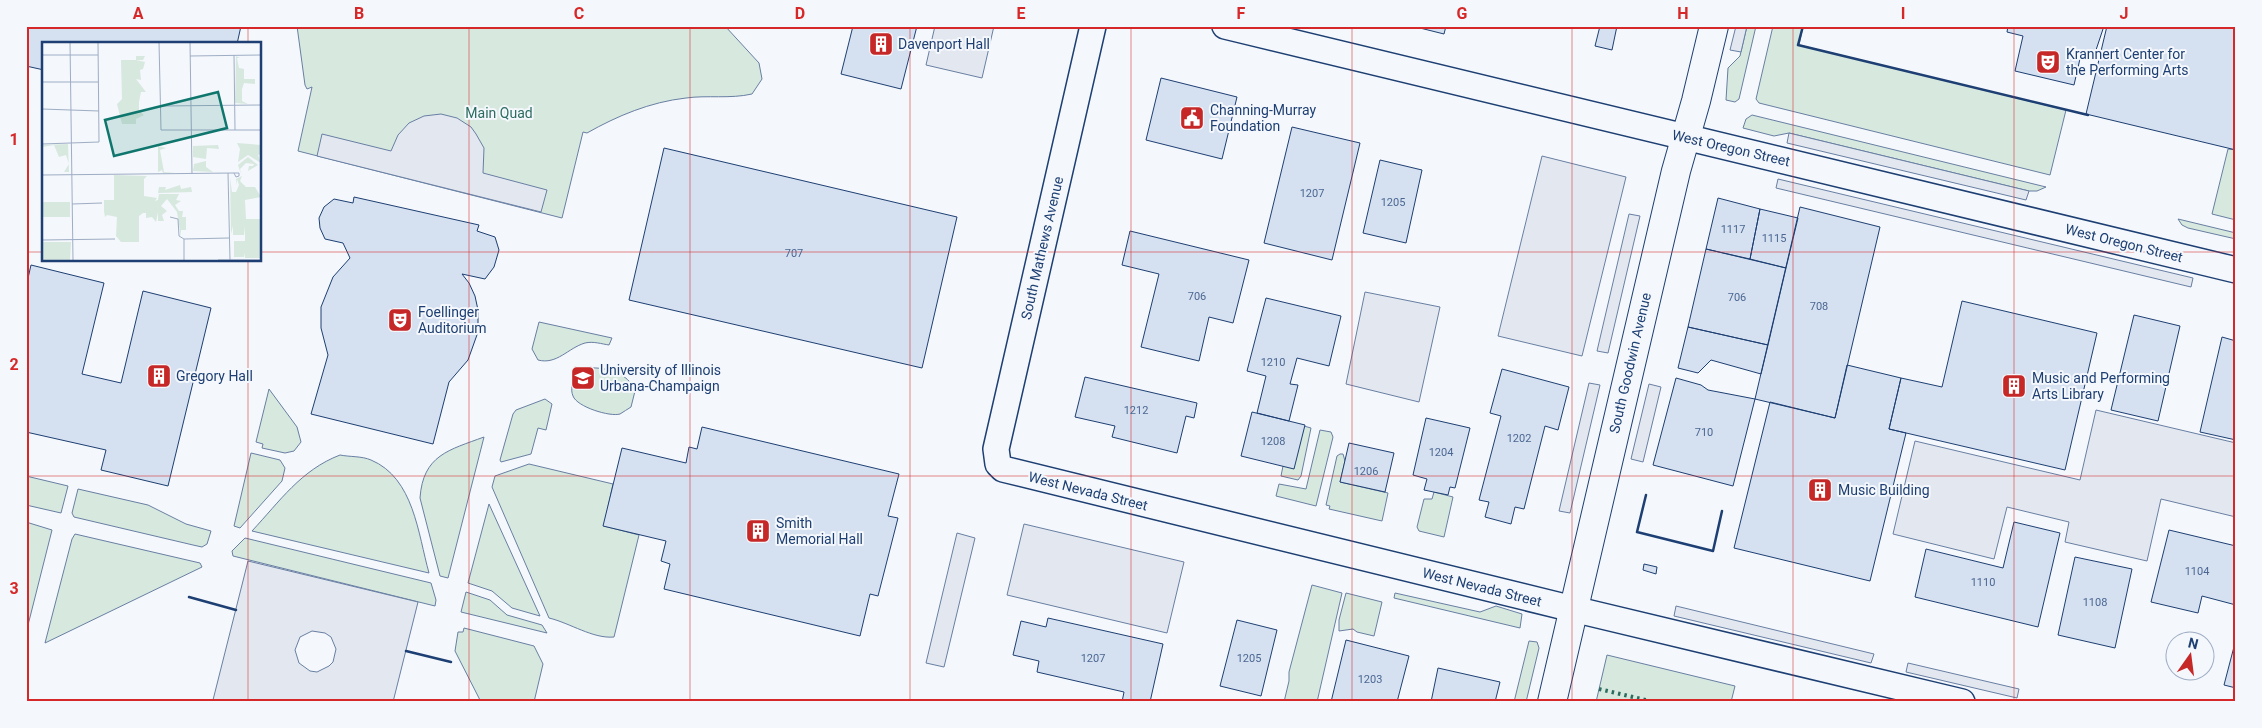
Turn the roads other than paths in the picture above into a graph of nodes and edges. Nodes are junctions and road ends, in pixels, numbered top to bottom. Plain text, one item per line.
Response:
1 (1093, 26) edge
2 (1225, 26) edge
3 (1714, 26) edge
4 (1686, 137) junction
5 (2236, 270) edge
6 (1003, 469) joint
7 (1573, 609) junction
8 (1552, 702) edge
9 (1962, 702) edge

1 - 6 street, South Mathews Avenue
2 - 4 street, West Oregon Street
3 - 4 street, South Goodwin Avenue
4 - 5 street, West Oregon Street
4 - 7 street, South Goodwin Avenue
6 - 7 street, West Nevada Street
7 - 8 street, South Goodwin Avenue
7 - 9 street, West Nevada Street

